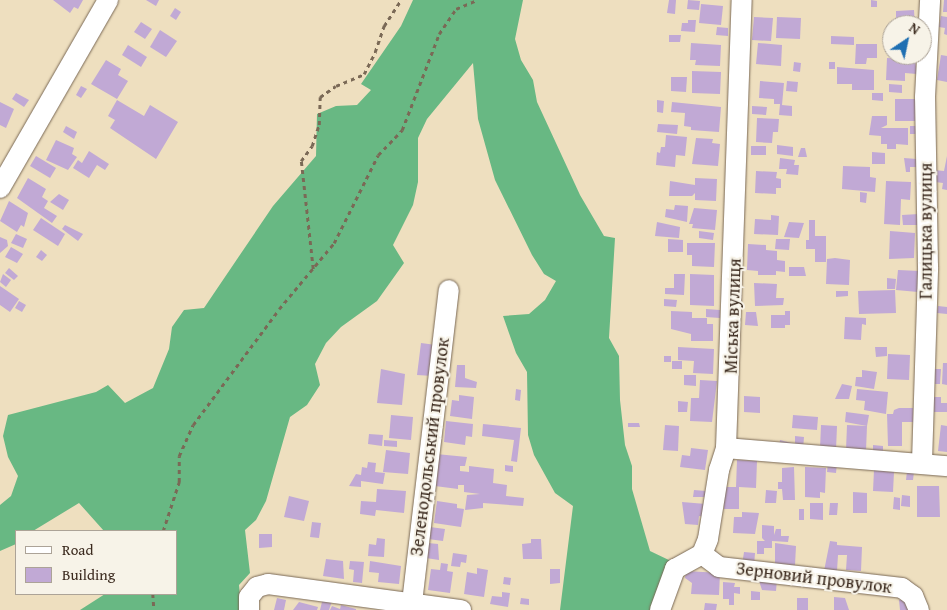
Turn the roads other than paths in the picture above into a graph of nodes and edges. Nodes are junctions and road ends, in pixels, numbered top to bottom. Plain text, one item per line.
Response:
1 (108, 0) edge
2 (742, 0) edge
3 (930, 0) edge
4 (0, 188) edge
5 (449, 290) dead end
6 (726, 448) junction
7 (922, 462) junction
8 (947, 466) edge
9 (702, 554) junction
10 (412, 603) junction
11 (249, 610) edge
12 (461, 610) edge
13 (660, 610) edge
14 (919, 610) edge

1 - 4 street
2 - 6 street, Міська вулиця
3 - 7 street, Галицька вулиця
5 - 10 street, Зеленодольський провулок
6 - 7 street
6 - 9 street, Міська вулиця
7 - 8 street
9 - 13 street
9 - 14 street, Зерновий провулок
10 - 11 street
10 - 12 street

